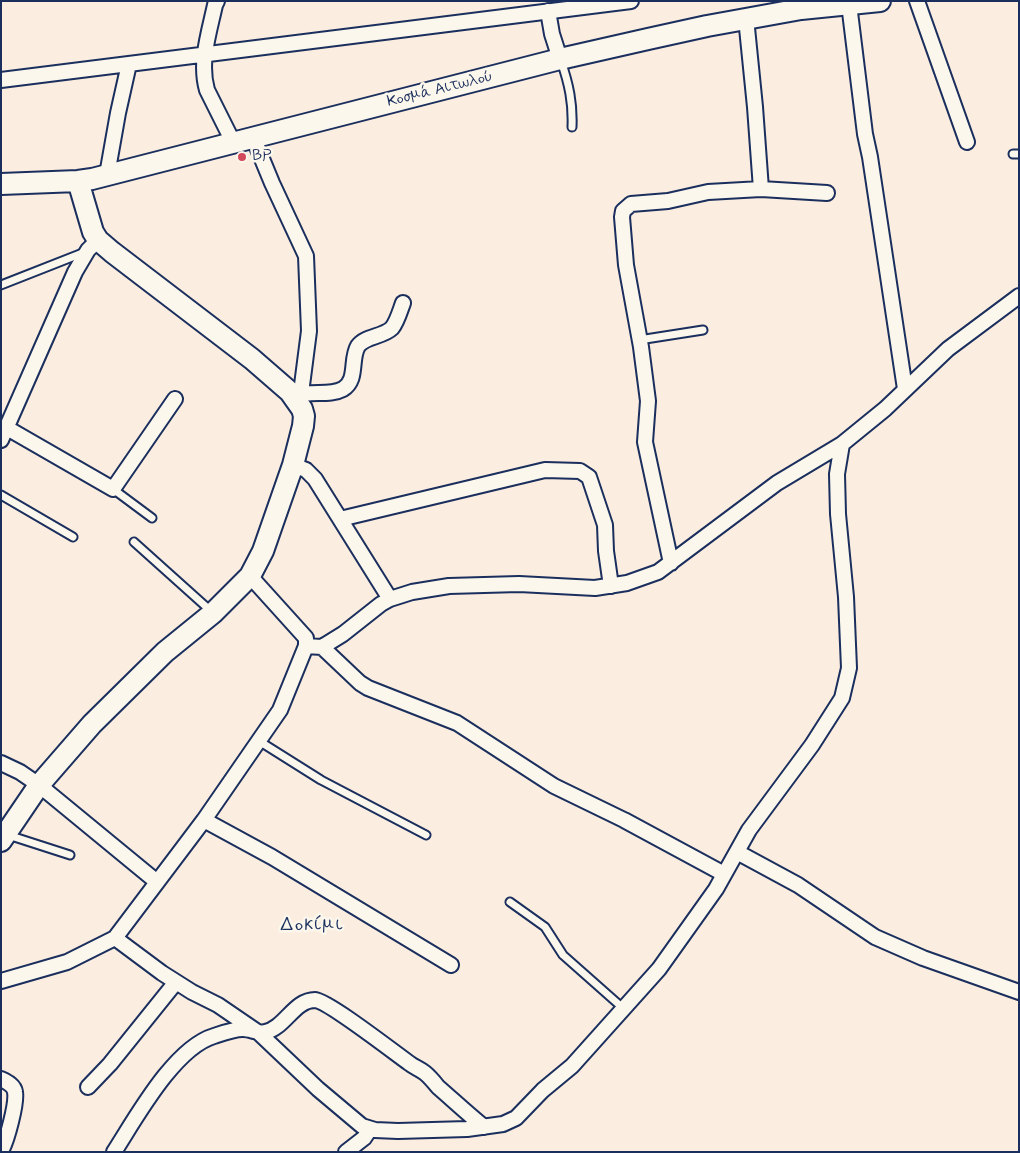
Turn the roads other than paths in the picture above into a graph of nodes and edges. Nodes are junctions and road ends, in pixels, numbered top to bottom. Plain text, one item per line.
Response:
1 (217, 1) edge
2 (631, 1) edge
3 (880, 1) edge
4 (917, 1) edge
5 (849, 4) junction
6 (572, 5) edge
7 (548, 11) junction
8 (746, 18) junction
9 (204, 55) junction
10 (560, 59) junction
11 (129, 64) junction
12 (1, 80) edge
13 (572, 127) dead end
14 (253, 137) junction
15 (233, 142) junction
16 (967, 142) dead end
17 (107, 174) junction
18 (78, 181) junction
19 (1, 184) edge
20 (761, 189) junction
21 (827, 193) dead end
22 (93, 245) junction
23 (1, 284) edge
24 (1019, 296) edge
25 (403, 303) dead end
26 (703, 330) dead end
27 (640, 340) junction
28 (905, 389) junction
29 (297, 395) junction
30 (175, 399) dead end
31 (4, 434) edge
32 (842, 444) junction
33 (293, 465) junction
34 (113, 489) junction
35 (1, 496) edge
36 (152, 518) dead end
37 (340, 519) junction
38 (73, 537) dead end
39 (134, 542) dead end
40 (671, 563) junction
41 (250, 576) junction
42 (611, 586) junction
43 (390, 599) junction
44 (213, 613) junction
45 (306, 646) junction
46 (322, 647) junction
47 (259, 742) junction
48 (1, 763) edge
49 (39, 785) junction
50 (204, 820) junction
51 (426, 835) dead end
52 (3, 838) edge
53 (737, 852) junction
54 (70, 855) dead end
55 (724, 874) junction
56 (157, 882) junction
57 (510, 902) dead end
58 (115, 938) junction
59 (451, 965) dead end
60 (1, 981) edge
61 (176, 982) junction
62 (1019, 992) edge
63 (624, 1009) junction
64 (259, 1033) junction
65 (1, 1079) edge
66 (88, 1087) dead end
67 (484, 1127) junction
68 (370, 1129) junction
69 (1, 1151) edge
70 (114, 1152) edge
71 (346, 1152) edge

1 - 9 street
2 - 6 street
3 - 5 main road, Κοσμά Αιτωλού
4 - 16 street
5 - 8 main road, Κοσμά Αιτωλού
5 - 28 street
6 - 7 street
7 - 9 street
7 - 10 street
8 - 10 main road, Κοσμά Αιτωλού
8 - 20 street
9 - 11 street
9 - 15 street
10 - 13 lane
10 - 14 main road, Κοσμά Αιτωλού
11 - 12 street
11 - 17 street
14 - 15 main road, Κοσμά Αιτωλού
14 - 29 street
15 - 17 main road, Κοσμά Αιτωλού
17 - 18 main road, Κοσμά Αιτωλού
18 - 19 main road, Κοσμά Αιτωλού
18 - 22 main road
20 - 21 street
20 - 27 street
22 - 23 lane
22 - 29 main road
22 - 31 street
24 - 28 street
25 - 29 street
26 - 27 lane
27 - 40 street
28 - 32 street
29 - 33 main road
30 - 34 street
31 - 34 street
32 - 40 street
32 - 53 street
33 - 37 street
33 - 41 main road
34 - 36 lane
35 - 38 lane
37 - 42 street
37 - 43 street
39 - 44 lane
40 - 42 street
41 - 44 main road
41 - 45 street
42 - 43 street
43 - 46 street
44 - 49 main road
45 - 46 street
45 - 47 street
46 - 55 street
47 - 50 street
47 - 51 lane
48 - 49 street
49 - 52 main road
49 - 56 street
50 - 56 street
50 - 59 street
52 - 54 lane
53 - 55 street
53 - 62 street
55 - 63 street
56 - 58 street
57 - 63 lane
58 - 60 street
58 - 61 street
61 - 64 street
61 - 66 street
63 - 67 street
64 - 67 street
64 - 68 street
64 - 70 street
65 - 69 street
67 - 68 street
68 - 71 street

